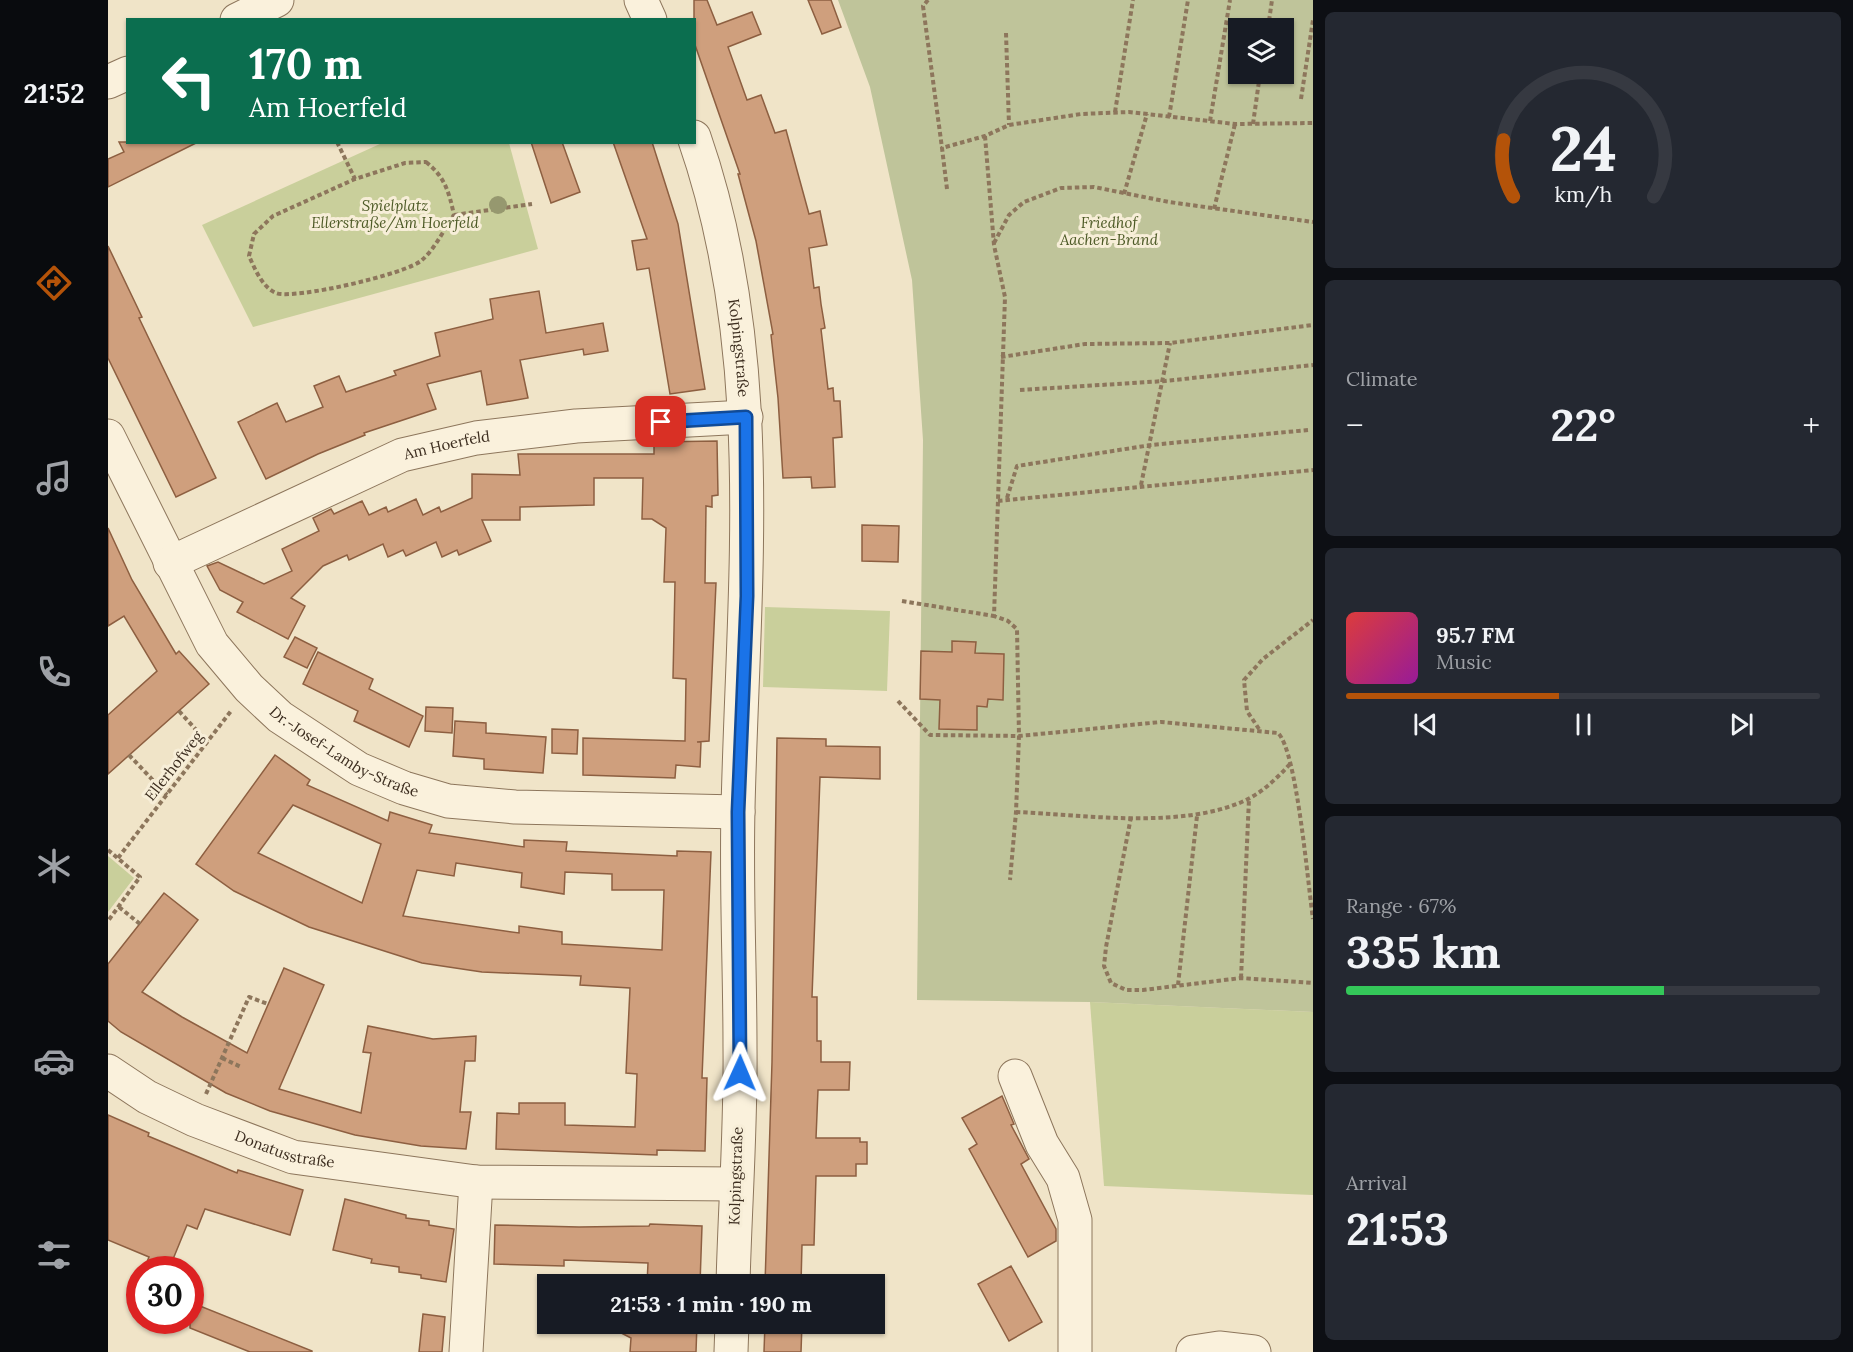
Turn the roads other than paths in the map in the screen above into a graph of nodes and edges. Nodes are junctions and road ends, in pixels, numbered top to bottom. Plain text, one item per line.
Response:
1 (277, 0) edge
2 (641, 0) edge
3 (241, 18) edge
4 (649, 18) edge
5 (126, 74) edge
6 (108, 82) edge
7 (696, 143) edge
8 (746, 417) junction
9 (108, 436) edge
10 (170, 563) junction
11 (738, 812) junction
12 (108, 1071) edge
13 (1015, 1076) dead end
14 (476, 1182) junction
15 (736, 1184) junction
16 (733, 1274) edge
17 (731, 1334) edge
18 (466, 1352) edge
19 (730, 1352) edge
20 (1075, 1352) edge
21 (1193, 1352) edge
22 (1254, 1352) edge

1 - 3 street
2 - 4 street
5 - 6 street
7 - 8 street, Kolpingstraße
8 - 10 street, Am Hoerfeld
8 - 11 street, Kolpingstraße
9 - 10 street, Dr.-Josef-Lamby-Straße
10 - 11 street, Dr.-Josef-Lamby-Straße
11 - 15 street, Kolpingstraße
12 - 14 street, Donatusstraße
13 - 20 street
14 - 15 street, Donatusstraße
14 - 18 street
15 - 16 street, Kolpingstraße
17 - 19 street
21 - 22 street

